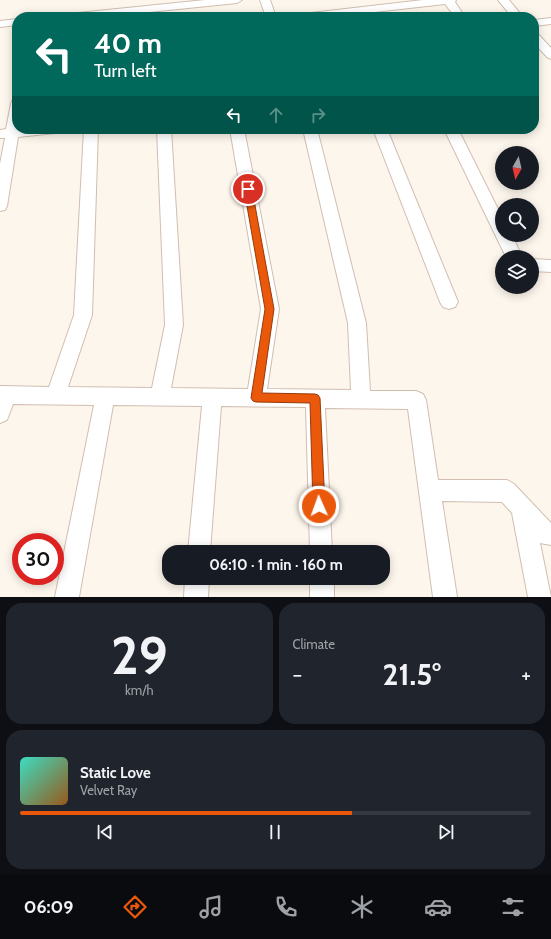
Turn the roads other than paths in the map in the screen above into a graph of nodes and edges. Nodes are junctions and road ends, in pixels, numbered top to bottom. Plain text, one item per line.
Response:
1 (237, 0) edge
2 (264, 0) edge
3 (449, 0) edge
4 (503, 0) edge
5 (193, 4) junction
6 (133, 12) edge
7 (195, 12) edge
8 (269, 12) edge
9 (345, 12) edge
10 (457, 12) edge
11 (514, 12) edge
12 (551, 21) edge
13 (539, 22) edge
14 (12, 23) edge
15 (0, 24) edge
16 (539, 41) edge
17 (539, 52) edge
18 (550, 53) edge
19 (12, 117) edge
20 (6, 133) edge
21 (91, 134) edge
22 (164, 134) edge
23 (238, 134) edge
24 (311, 134) edge
25 (382, 134) edge
26 (453, 134) edge
27 (0, 206) edge
28 (495, 218) edge
29 (539, 265) edge
30 (551, 266) edge
31 (449, 302) dead end
32 (3, 395) edge
33 (56, 395) junction
34 (105, 396) junction
35 (160, 397) junction
36 (212, 397) junction
37 (256, 398) junction
38 (315, 398) junction
39 (361, 399) junction
40 (0, 414) edge
41 (429, 490) junction
42 (522, 507) junction
43 (551, 534) edge
44 (200, 545) edge
45 (320, 545) edge
46 (197, 585) edge
47 (322, 585) edge
48 (67, 597) edge
49 (196, 597) edge
50 (322, 597) edge
51 (445, 597) edge
52 (540, 597) edge

1 - 5 street
2 - 8 street
3 - 9 street
3 - 10 street
4 - 11 street
5 - 6 street
5 - 7 street
12 - 13 street
14 - 15 street
16 - 18 street
17 - 18 street
19 - 20 street
20 - 27 street
21 - 33 street
22 - 35 street
23 - 37 street
24 - 39 street
25 - 31 street
26 - 28 street
29 - 30 street
32 - 33 street
32 - 40 street
33 - 34 street
34 - 35 street
34 - 48 street
35 - 36 street
36 - 37 street
36 - 44 street
37 - 38 street
38 - 39 street
38 - 45 street
39 - 41 street
41 - 42 street
41 - 51 street
42 - 43 street
42 - 52 street
46 - 49 street
47 - 50 street

